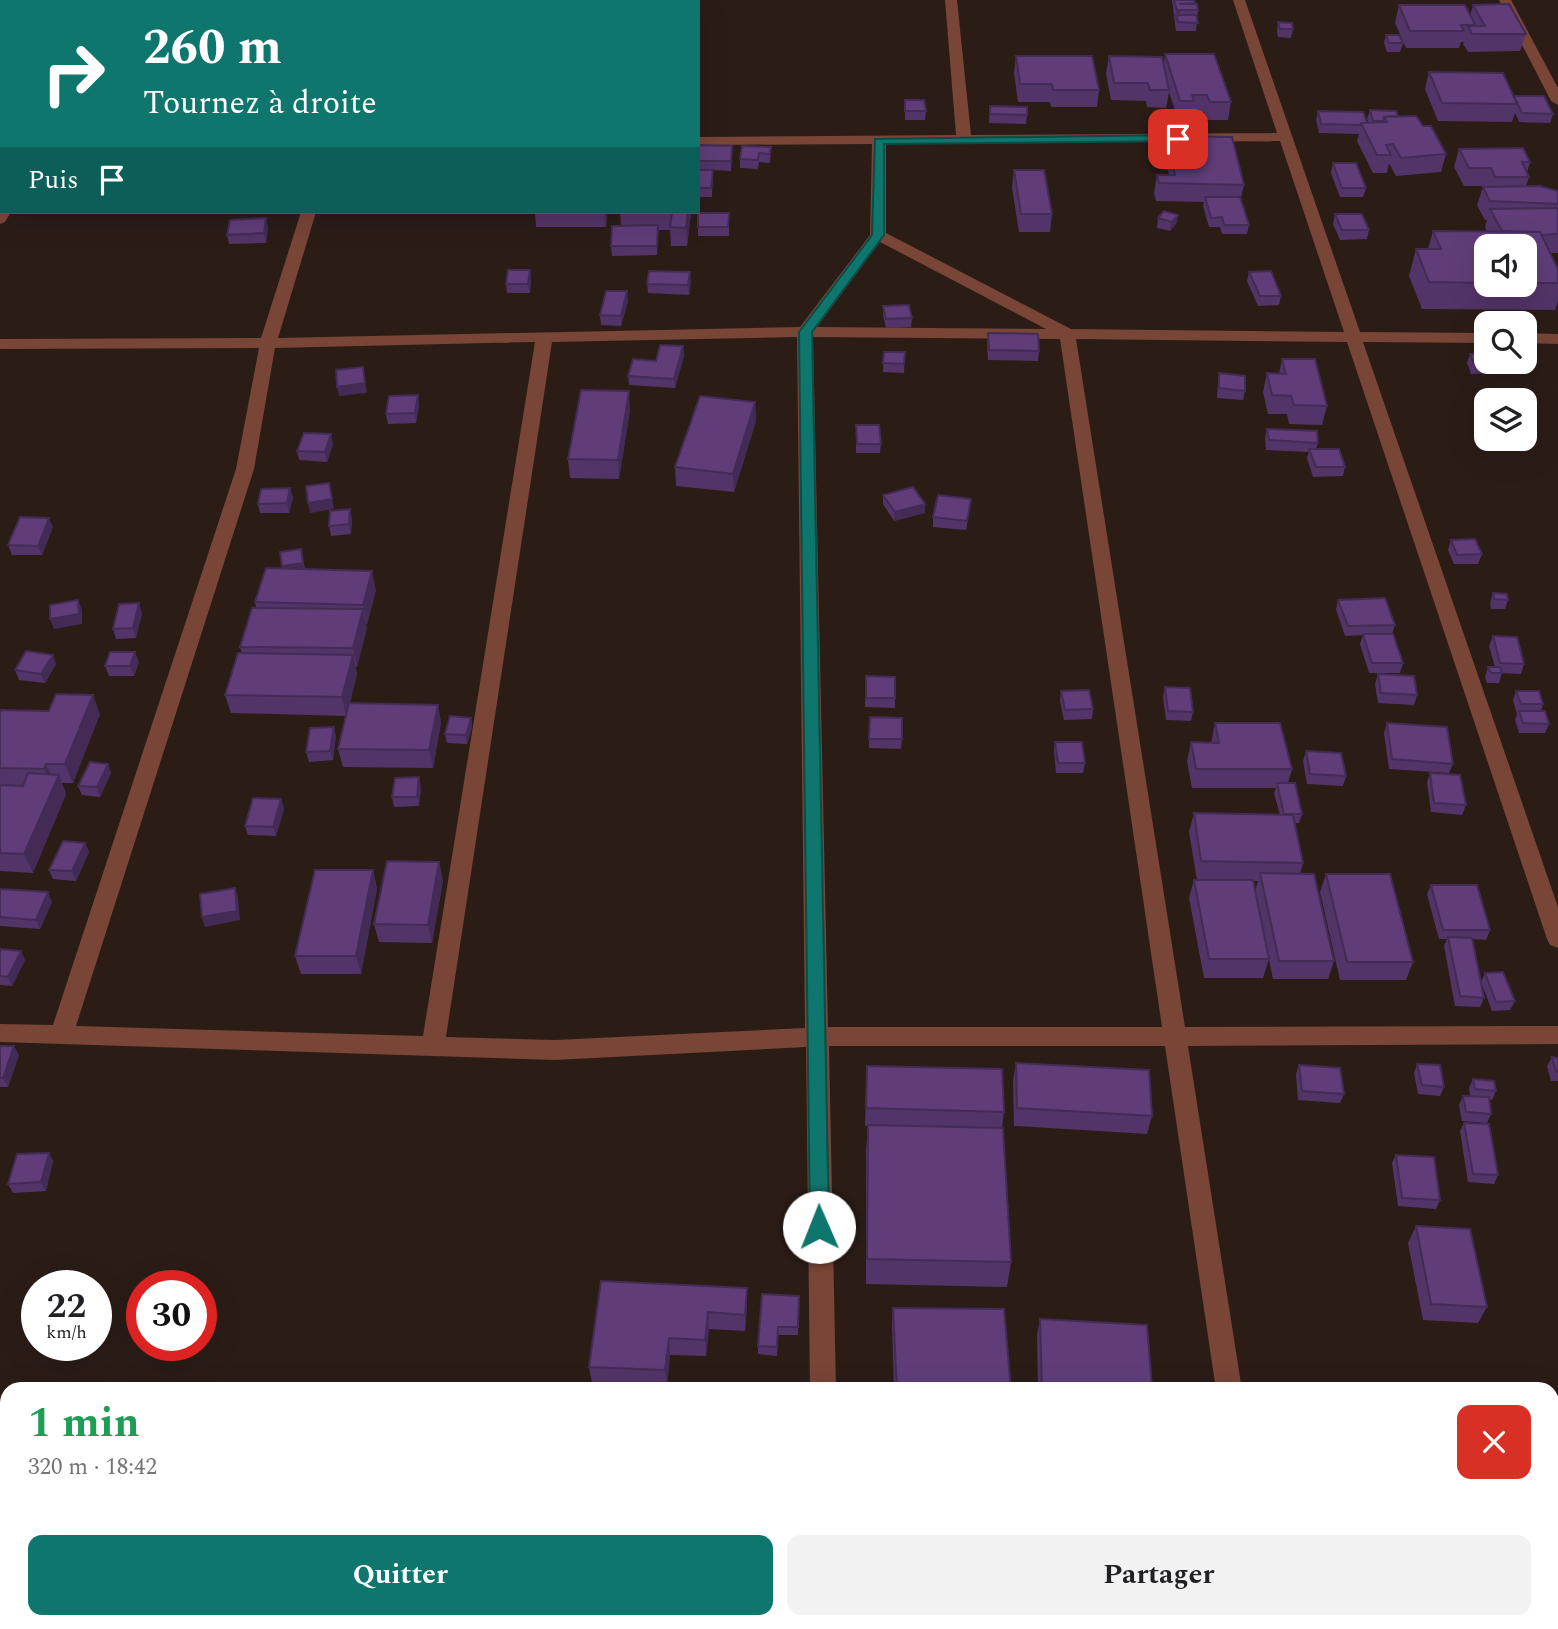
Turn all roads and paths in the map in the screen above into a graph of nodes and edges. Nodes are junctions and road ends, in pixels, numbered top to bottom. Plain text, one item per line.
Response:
1 (951, 0) edge
2 (1239, 0) edge
3 (1505, 0) edge
4 (1558, 101) edge
5 (1285, 137) junction
6 (700, 141) edge
7 (878, 141) junction
8 (964, 141) junction
9 (307, 214) edge
10 (878, 235) junction
11 (805, 332) junction
12 (1067, 334) junction
13 (1353, 337) junction
14 (544, 338) junction
15 (1474, 338) edge
16 (1537, 338) edge
17 (1558, 339) edge
18 (268, 343) junction
19 (0, 344) edge
20 (1558, 939) edge
21 (0, 1033) edge
22 (61, 1035) junction
23 (1558, 1035) edge
24 (1174, 1036) junction
25 (815, 1037) junction
26 (433, 1046) junction
27 (823, 1382) edge
28 (1228, 1382) edge

1 - 8 street
2 - 5 street
3 - 4 street
5 - 8 street
5 - 13 street
6 - 7 street
7 - 8 street
7 - 10 street
9 - 18 street
10 - 11 street
10 - 12 street
11 - 12 street
11 - 14 street
11 - 25 street
12 - 13 street
12 - 24 street
13 - 15 street
13 - 20 street
14 - 18 street
14 - 26 street
16 - 17 street
18 - 19 street
18 - 22 street
21 - 22 street
22 - 26 street
23 - 24 street
24 - 25 street
24 - 28 street
25 - 26 street
25 - 27 street

